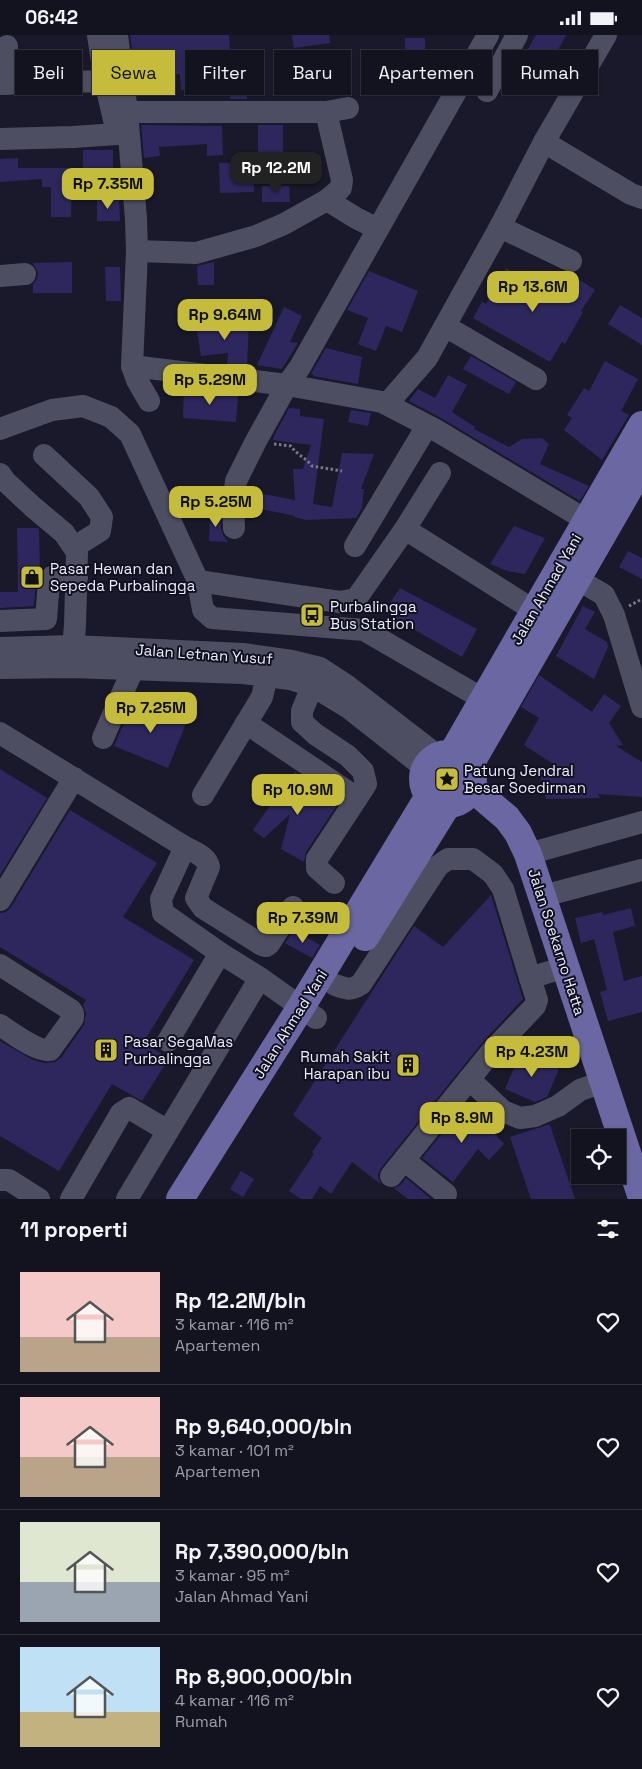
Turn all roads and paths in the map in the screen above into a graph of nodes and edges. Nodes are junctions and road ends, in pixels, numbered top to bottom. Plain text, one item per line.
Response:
1 (98, 35) edge
2 (117, 35) edge
3 (488, 35) edge
4 (517, 35) edge
5 (606, 35) edge
6 (7, 46) dead end
7 (100, 50) edge
8 (92, 81) edge
9 (492, 82) edge
10 (3, 84) edge
11 (108, 95) edge
12 (127, 112) junction
13 (117, 133) junction
14 (0, 139) edge
15 (544, 142) junction
16 (642, 198) edge
17 (327, 200) junction
18 (500, 227) junction
19 (378, 229) junction
20 (137, 251) junction
21 (571, 261) dead end
22 (25, 274) dead end
23 (0, 276) edge
24 (445, 326) junction
25 (122, 331) dead end
26 (132, 366) junction
27 (536, 379) dead end
28 (288, 385) junction
29 (149, 401) dead end
30 (387, 405) junction
31 (642, 425) edge
32 (427, 426) junction
33 (0, 429) edge
34 (256, 441) junction
35 (44, 455) dead end
36 (642, 466) edge
37 (342, 471) dead end
38 (440, 473) dead end
39 (0, 474) edge
40 (586, 520) junction
41 (234, 528) dead end
42 (405, 529) junction
43 (355, 546) dead end
44 (76, 552) junction
45 (77, 577) junction
46 (577, 579) junction
47 (198, 581) junction
48 (543, 616) junction
49 (46, 619) junction
50 (0, 621) edge
51 (0, 635) edge
52 (73, 643) junction
53 (0, 648) edge
54 (0, 668) edge
55 (134, 669) junction
56 (267, 676) junction
57 (316, 677) junction
58 (483, 699) junction
59 (642, 707) edge
60 (246, 723) junction
61 (0, 733) edge
62 (315, 734) junction
63 (103, 738) dead end
64 (300, 759) junction
65 (451, 766) junction
66 (74, 778) junction
67 (203, 795) dead end
68 (357, 798) junction
69 (438, 800) junction
70 (642, 822) edge
71 (185, 847) junction
72 (528, 854) junction
73 (642, 870) edge
74 (334, 883) dead end
75 (543, 895) junction
76 (0, 900) edge
77 (293, 907) dead end
78 (220, 953) junction
79 (0, 965) edge
80 (547, 973) junction
81 (260, 978) junction
82 (336, 985) junction
83 (308, 1012) junction
84 (0, 1025) edge
85 (168, 1041) dead end
86 (469, 1079) junction
87 (591, 1086) junction
88 (168, 1131) junction
89 (0, 1180) edge
90 (446, 1194) dead end
91 (39, 1199) edge
92 (71, 1199) edge
93 (127, 1199) edge
94 (180, 1199) edge
95 (202, 1199) edge
96 (642, 1199) edge

1 - 7 street
2 - 12 street
3 - 19 street
4 - 9 street
5 - 15 street
6 - 10 street
8 - 10 street
11 - 13 street
12 - 17 street
12 - 20 street
13 - 14 street
13 - 25 street
15 - 16 street
15 - 18 street
17 - 19 street
17 - 20 street
18 - 21 street
18 - 24 street
19 - 28 street
20 - 26 street
22 - 23 street
24 - 27 street
24 - 30 street
26 - 28 street
26 - 29 street
28 - 30 street
28 - 34 street
30 - 32 street
31 - 40 main road, Jalan Ahmad Yani
32 - 40 street
32 - 43 street
33 - 47 street
34 - 37 path
34 - 41 street
35 - 44 street
36 - 46 main road, Jalan Ahmad Yani
38 - 42 street
39 - 44 street
40 - 48 main road, Jalan Ahmad Yani
42 - 47 street
42 - 48 street
44 - 45 street
45 - 49 street
45 - 52 street
46 - 48 main road, Jalan Ahmad Yani
46 - 59 street
47 - 58 street
48 - 58 main road, Jalan Ahmad Yani
48 - 65 main road, Jalan Ahmad Yani
49 - 50 street
49 - 52 street
51 - 52 street
52 - 53 street, Jalan Letnan Yusuf
52 - 54 street, Jalan Letnan Yusuf
52 - 55 street, Jalan Letnan Yusuf
52 - 57 street, Jalan Letnan Yusuf
55 - 56 street, Jalan Letnan Yusuf
55 - 63 street
56 - 57 street, Jalan Letnan Yusuf
56 - 60 street
57 - 62 street
57 - 65 street, Jalan Letnan Yusuf
58 - 65 main road, Jalan Ahmad Yani
60 - 64 street
60 - 67 street
61 - 66 street
62 - 64 street
62 - 68 street
64 - 68 street
65 - 69 main road
65 - 69 main road
65 - 72 main road, Jalan Soekarno Hatta
66 - 71 street
66 - 76 street
68 - 74 street
69 - 82 main road, Jalan Ahmad Yani
69 - 83 main road, Jalan Ahmad Yani
70 - 72 street
71 - 77 street
71 - 78 street
72 - 75 main road, Jalan Soekarno Hatta
73 - 75 street
75 - 80 main road, Jalan Soekarno Hatta
78 - 81 street
78 - 85 street
79 - 84 street
80 - 82 street
80 - 86 street
80 - 87 main road, Jalan Soekarno Hatta
81 - 83 street
81 - 88 street
82 - 83 main road, Jalan Ahmad Yani
83 - 94 main road, Jalan Ahmad Yani
83 - 95 main road, Jalan Ahmad Yani
86 - 87 street
86 - 90 street
87 - 96 main road, Jalan Soekarno Hatta
88 - 92 street
88 - 93 street
89 - 91 street

